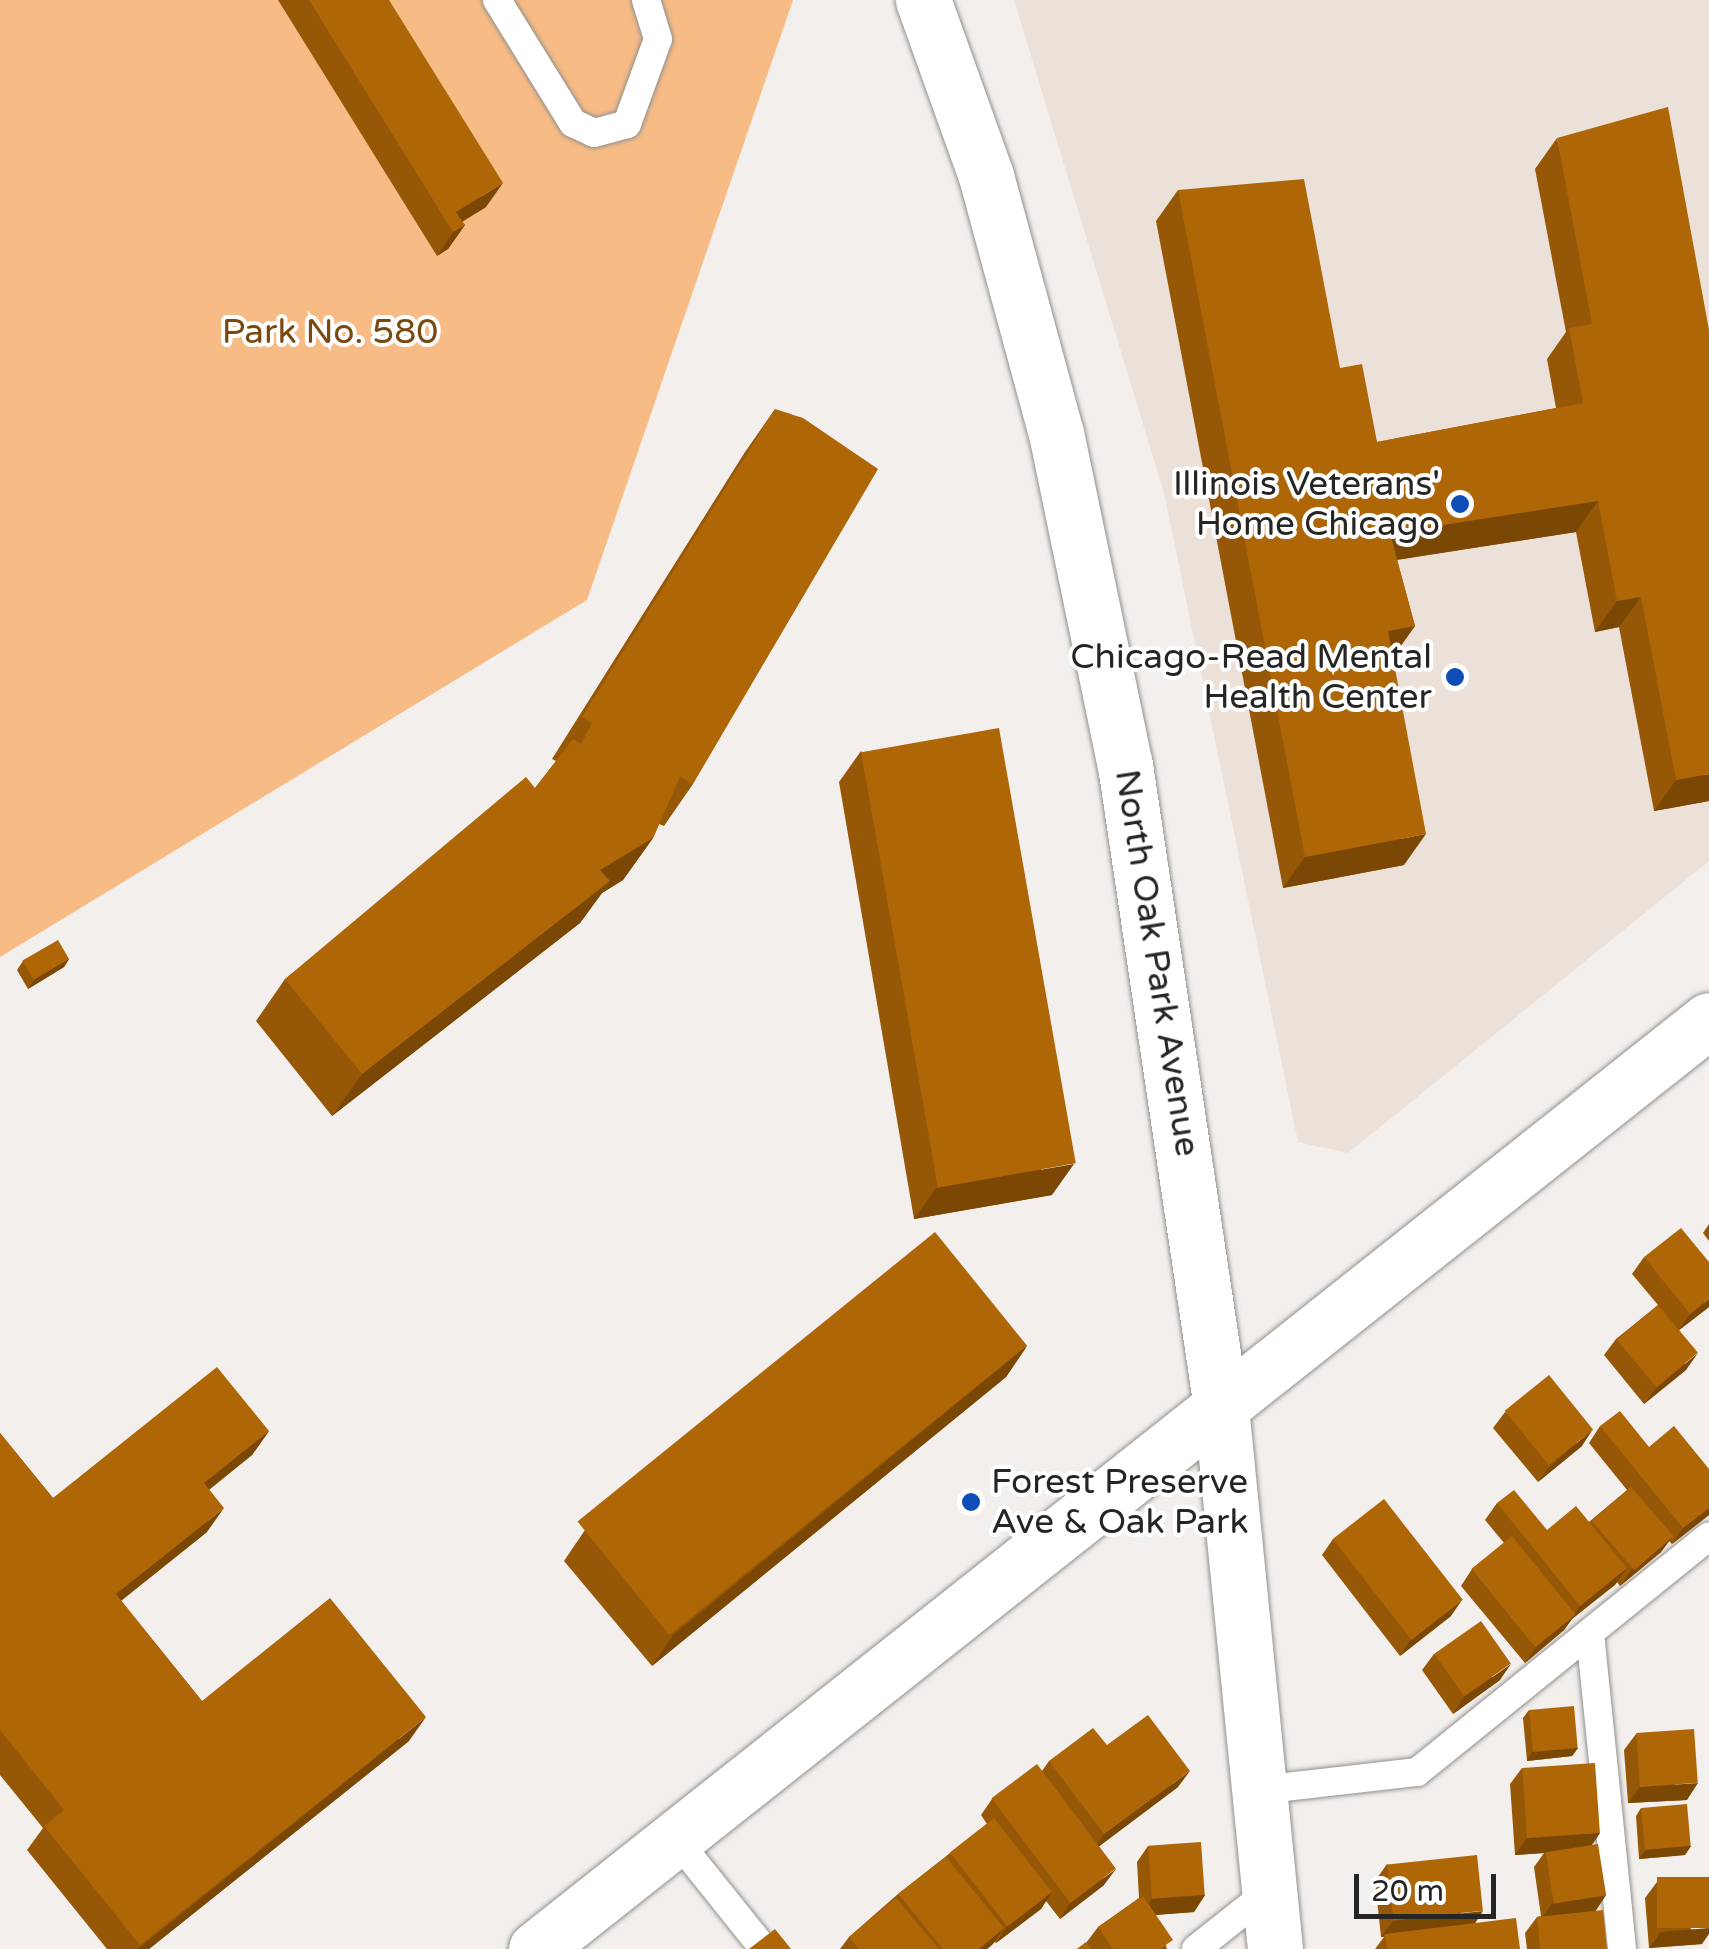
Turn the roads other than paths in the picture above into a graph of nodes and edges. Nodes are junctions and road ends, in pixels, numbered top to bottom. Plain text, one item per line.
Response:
1 (497, 0) edge
2 (646, 0) edge
3 (924, 0) edge
4 (1709, 1020) edge
5 (1221, 1408) junction
6 (1709, 1536) edge
7 (1590, 1633) junction
8 (1259, 1790) junction
9 (675, 1838) junction
10 (1269, 1891) junction
11 (536, 1949) edge
12 (764, 1949) edge
13 (1196, 1949) edge
14 (1275, 1949) edge
15 (1622, 1949) edge

1 - 2 lane
3 - 5 street, North Oak Park Avenue
4 - 5 street
5 - 8 street, North Oak Park Avenue
5 - 9 street
6 - 7 lane
7 - 8 lane
7 - 15 lane
8 - 10 street, North Oak Park Avenue
9 - 11 street
9 - 12 lane
10 - 13 lane
10 - 14 street, North Oak Park Avenue

